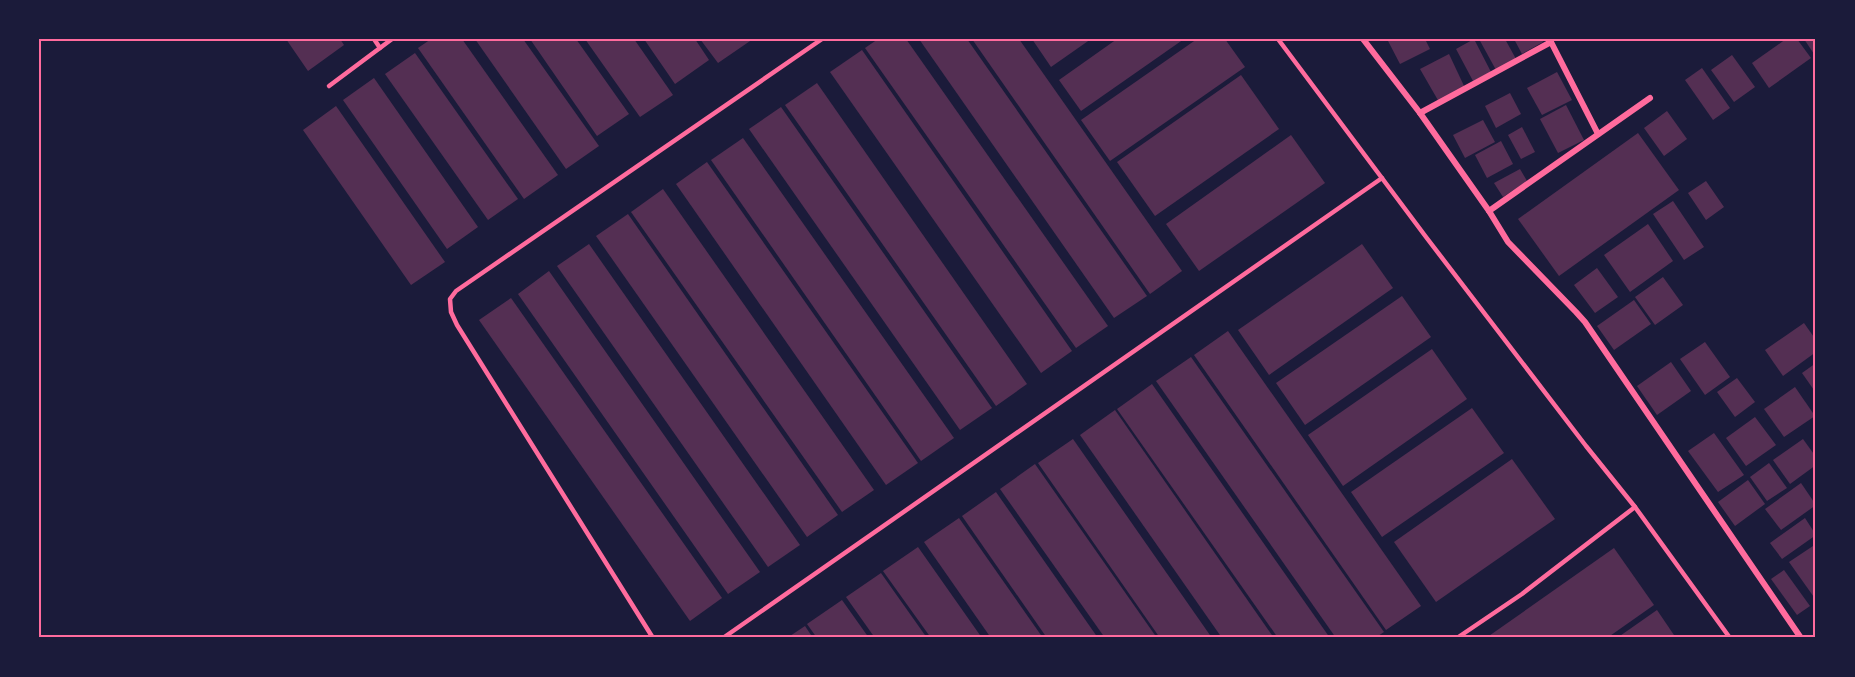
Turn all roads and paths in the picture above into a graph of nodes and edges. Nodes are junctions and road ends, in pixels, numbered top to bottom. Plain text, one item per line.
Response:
1 (374, 39) edge
2 (392, 39) edge
3 (822, 39) edge
4 (1278, 39) edge
5 (1363, 39) edge
6 (1550, 40) edge
7 (380, 48) junction
8 (329, 86) dead end
9 (1650, 98) dead end
10 (1420, 113) junction
11 (1598, 134) junction
12 (1382, 178) junction
13 (1489, 211) junction
14 (1635, 507) junction
15 (653, 638) edge
16 (723, 638) edge
17 (1457, 638) edge
18 (1730, 638) edge
19 (1801, 638) edge

1 - 7 lane
2 - 7 lane
3 - 15 lane
4 - 12 lane
5 - 10 street
6 - 10 street
6 - 11 street
7 - 8 lane
9 - 11 street
10 - 13 street
11 - 13 street
12 - 14 lane
12 - 16 lane
13 - 19 street
14 - 17 lane
14 - 18 lane

